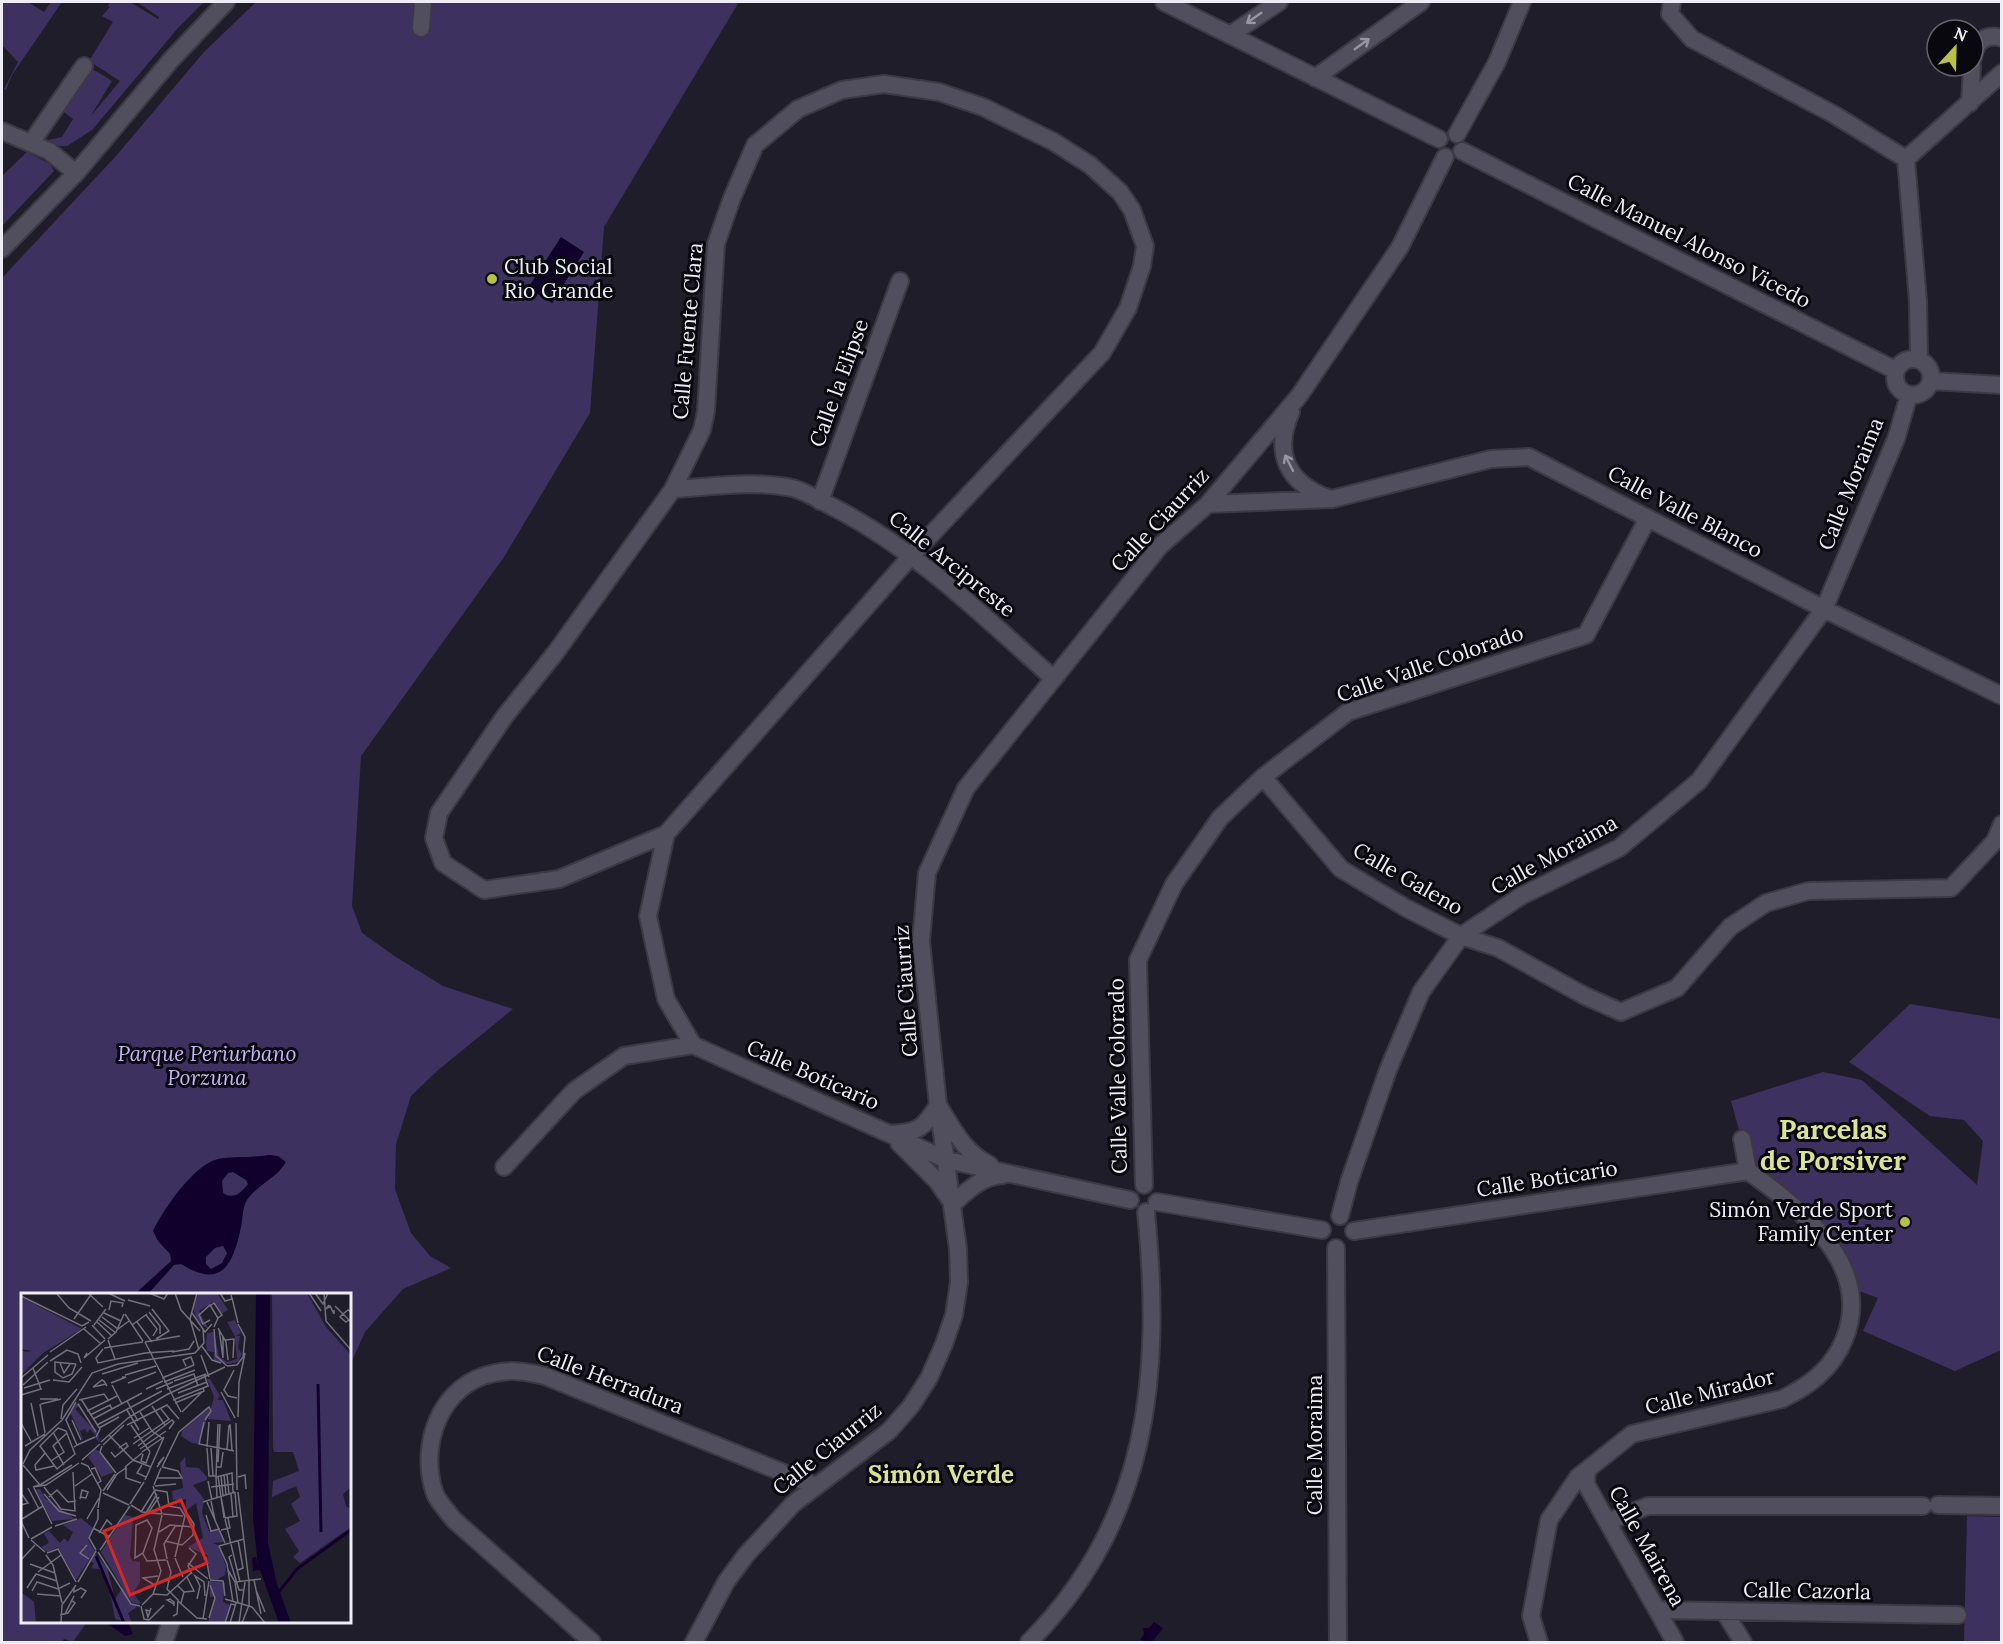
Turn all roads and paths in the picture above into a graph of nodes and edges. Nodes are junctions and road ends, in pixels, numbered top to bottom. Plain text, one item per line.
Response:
1 (226, 2) edge
2 (423, 2) edge
3 (1164, 2) edge
4 (1279, 2) edge
5 (1421, 2) edge
6 (1522, 2) edge
7 (1672, 2) edge
8 (421, 28) dead end
9 (1230, 36) junction
10 (1985, 38) edge
11 (2001, 38) edge
12 (84, 66) dead end
13 (2001, 74) edge
14 (1315, 78) junction
15 (1971, 78) edge
16 (1970, 103) junction
17 (2, 131) edge
18 (1457, 134) junction
19 (1439, 139) junction
20 (31, 143) junction
21 (1462, 151) junction
22 (1445, 157) junction
23 (1906, 159) junction
24 (76, 172) junction
25 (2, 249) edge
26 (900, 281) dead end
27 (1919, 359) junction
28 (1895, 370) junction
29 (1931, 381) junction
30 (2001, 385) edge
31 (1909, 395) junction
32 (1299, 396) junction
33 (673, 489) junction
34 (1332, 499) junction
35 (820, 501) junction
36 (1208, 504) junction
37 (1648, 518) junction
38 (912, 555) junction
39 (1824, 609) junction
40 (1053, 678) junction
41 (2001, 696) edge
42 (1263, 777) junction
43 (2001, 824) edge
44 (666, 834) junction
45 (1461, 936) junction
46 (693, 1045) junction
47 (938, 1105) junction
48 (890, 1134) junction
49 (1742, 1139) dead end
50 (947, 1160) junction
51 (504, 1167) dead end
52 (1748, 1171) junction
53 (1010, 1174) junction
54 (1144, 1185) junction
55 (1130, 1200) junction
56 (953, 1204) junction
57 (1151, 1207) junction
58 (1340, 1216) junction
59 (1322, 1230) junction
60 (1354, 1231) junction
61 (1336, 1248) junction
62 (1587, 1470) junction
63 (816, 1486) junction
64 (2001, 1506) edge
65 (1609, 1521) junction
66 (1657, 1610) junction
67 (1725, 1613) junction
68 (1958, 1615) dead end
69 (171, 1623) edge
70 (164, 1642) edge
71 (592, 1642) edge
72 (694, 1642) edge
73 (1029, 1642) edge
74 (1338, 1642) edge
75 (1539, 1642) edge
76 (1675, 1642) edge
77 (1743, 1642) edge

1 - 24 street
2 - 8 street
3 - 9 street
4 -> 9 street
14 -> 5 street
6 - 18 street
7 - 23 street
9 - 14 street
10 - 11 street
12 - 20 street
13 - 16 street
14 - 19 street
15 - 16 street
16 - 23 street
17 - 20 street
18 - 19 street
18 - 21 street
19 - 22 street
20 - 24 street
21 - 22 street
21 - 28 street, Calle Manuel Alonso Vicedo
22 - 32 street, Calle Ciaurriz
23 - 27 street
24 - 25 street
26 - 35 street, Calle la Elipse
27 - 28 street
27 - 29 street
28 - 31 street
29 - 30 street
29 - 31 street
31 - 39 street, Calle Moraima
34 -> 32 street
32 - 36 street, Calle Ciaurriz
33 - 35 street, Calle Arcipreste
33 - 38 street, Calle Fuente Clara
33 - 44 street, Calle Fuente Clara
34 - 36 street, Calle Valle Blanco
34 - 37 street, Calle Valle Blanco
35 - 38 street, Calle Arcipreste
36 - 40 street, Calle Ciaurriz
37 - 39 street, Calle Valle Blanco
37 - 42 street, Calle Valle Colorado
38 - 40 street, Calle Arcipreste
38 - 44 street, Calle Fuente Clara
39 - 41 street, Calle Valle Blanco
39 - 45 street, Calle Moraima
40 - 47 street, Calle Ciaurriz
42 - 45 street, Calle Galeno
42 - 54 street, Calle Valle Colorado
43 - 45 street, Calle Galeno
44 - 46 street
45 - 58 street, Calle Moraima
46 - 48 street, Calle Boticario
46 - 51 street
47 - 48 street
47 - 50 street, Calle Ciaurriz
47 - 53 street
48 - 50 street, Calle Boticario
48 - 56 street
49 - 52 street
50 - 53 street, Calle Boticario
50 - 56 street, Calle Ciaurriz
52 - 60 street, Calle Boticario
52 - 62 street, Calle Mirador
53 - 55 street, Calle Boticario
53 - 56 street
54 - 55 street
54 - 57 street
55 - 57 street
56 - 63 street, Calle Ciaurriz
57 - 59 street
57 - 73 street
58 - 59 street
58 - 60 street
59 - 61 street
60 - 61 street
61 - 74 street, Calle Moraima
62 - 65 street, Calle Mairena
62 - 75 street, Calle Mirador
63 - 71 street, Calle Herradura
63 - 72 street, Calle Ciaurriz
64 - 65 street
65 - 66 street, Calle Mairena
66 - 67 street, Calle Cazorla
66 - 76 street, Calle Mairena
67 - 68 street, Calle Cazorla
67 - 77 street
69 - 70 street

